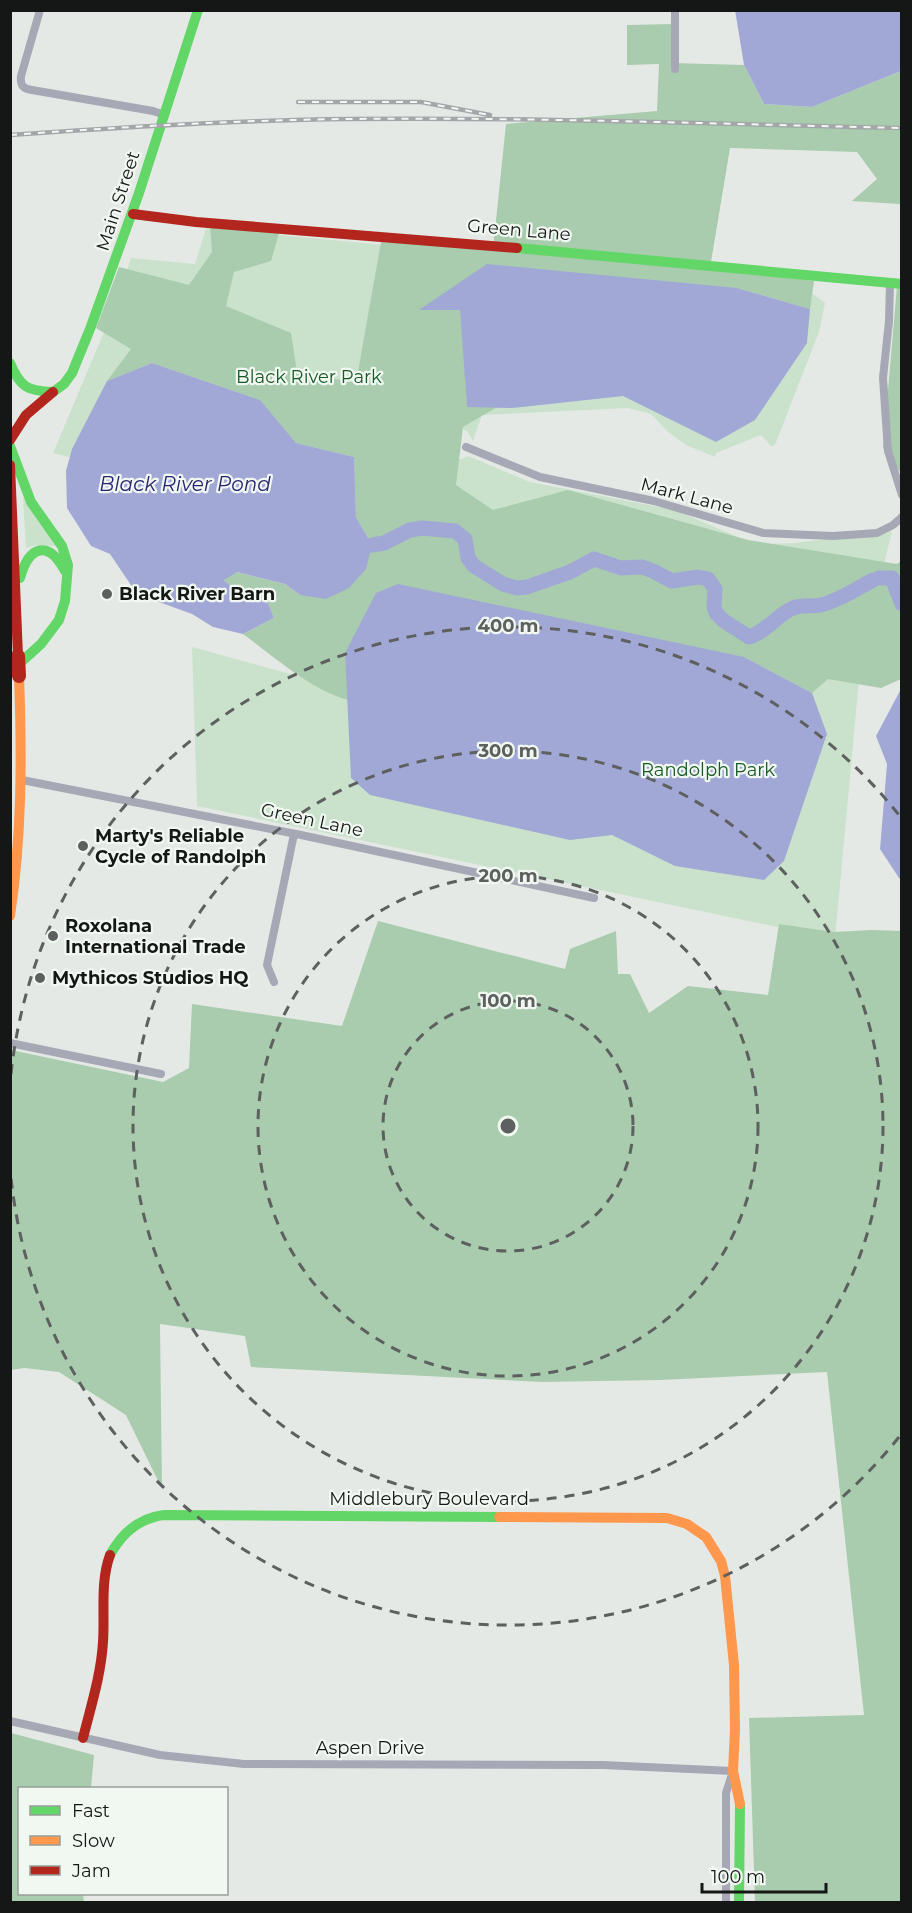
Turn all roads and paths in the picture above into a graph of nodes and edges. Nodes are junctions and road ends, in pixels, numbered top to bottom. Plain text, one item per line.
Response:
1 (40, 10) edge
2 (198, 10) edge
3 (675, 10) edge
4 (675, 69) dead end
5 (165, 115) junction
6 (134, 214) junction
7 (896, 283) edge
8 (10, 363) edge
9 (53, 392) junction
10 (10, 440) edge
11 (10, 446) edge
12 (466, 447) dead end
13 (10, 465) edge
14 (902, 495) edge
15 (902, 517) edge
16 (67, 579) junction
17 (16, 609) junction
18 (15, 674) edge
19 (22, 780) junction
20 (294, 834) junction
21 (594, 898) dead end
22 (10, 916) edge
23 (274, 982) dead end
24 (10, 1044) edge
25 (161, 1074) dead end
26 (10, 1721) edge
27 (83, 1738) junction
28 (733, 1771) junction
29 (726, 1902) edge
30 (739, 1902) edge

1 - 5 street
2 - 5 main road, Main Street
3 - 4 street
5 - 6 main road, Main Street
6 - 7 main road, Green Lane
6 - 9 main road, Main Street
7 - 14 street
8 - 9 main road
9 - 10 main road, Main Street
11 - 16 main road
12 - 15 street, Mark Lane
13 - 17 main road
16 - 17 main road
16 - 18 main road
17 - 18 main road, bridge
18 - 19 main road
19 - 20 street, Green Lane
19 - 22 main road
20 - 21 street, Green Lane
20 - 23 street
24 - 25 street
26 - 27 street, Aspen Drive
27 - 28 street, Aspen Drive
27 - 28 main road, Middlebury Boulevard
28 - 29 street, Middlebury Boulevard
28 - 30 main road, Middlebury Boulevard

